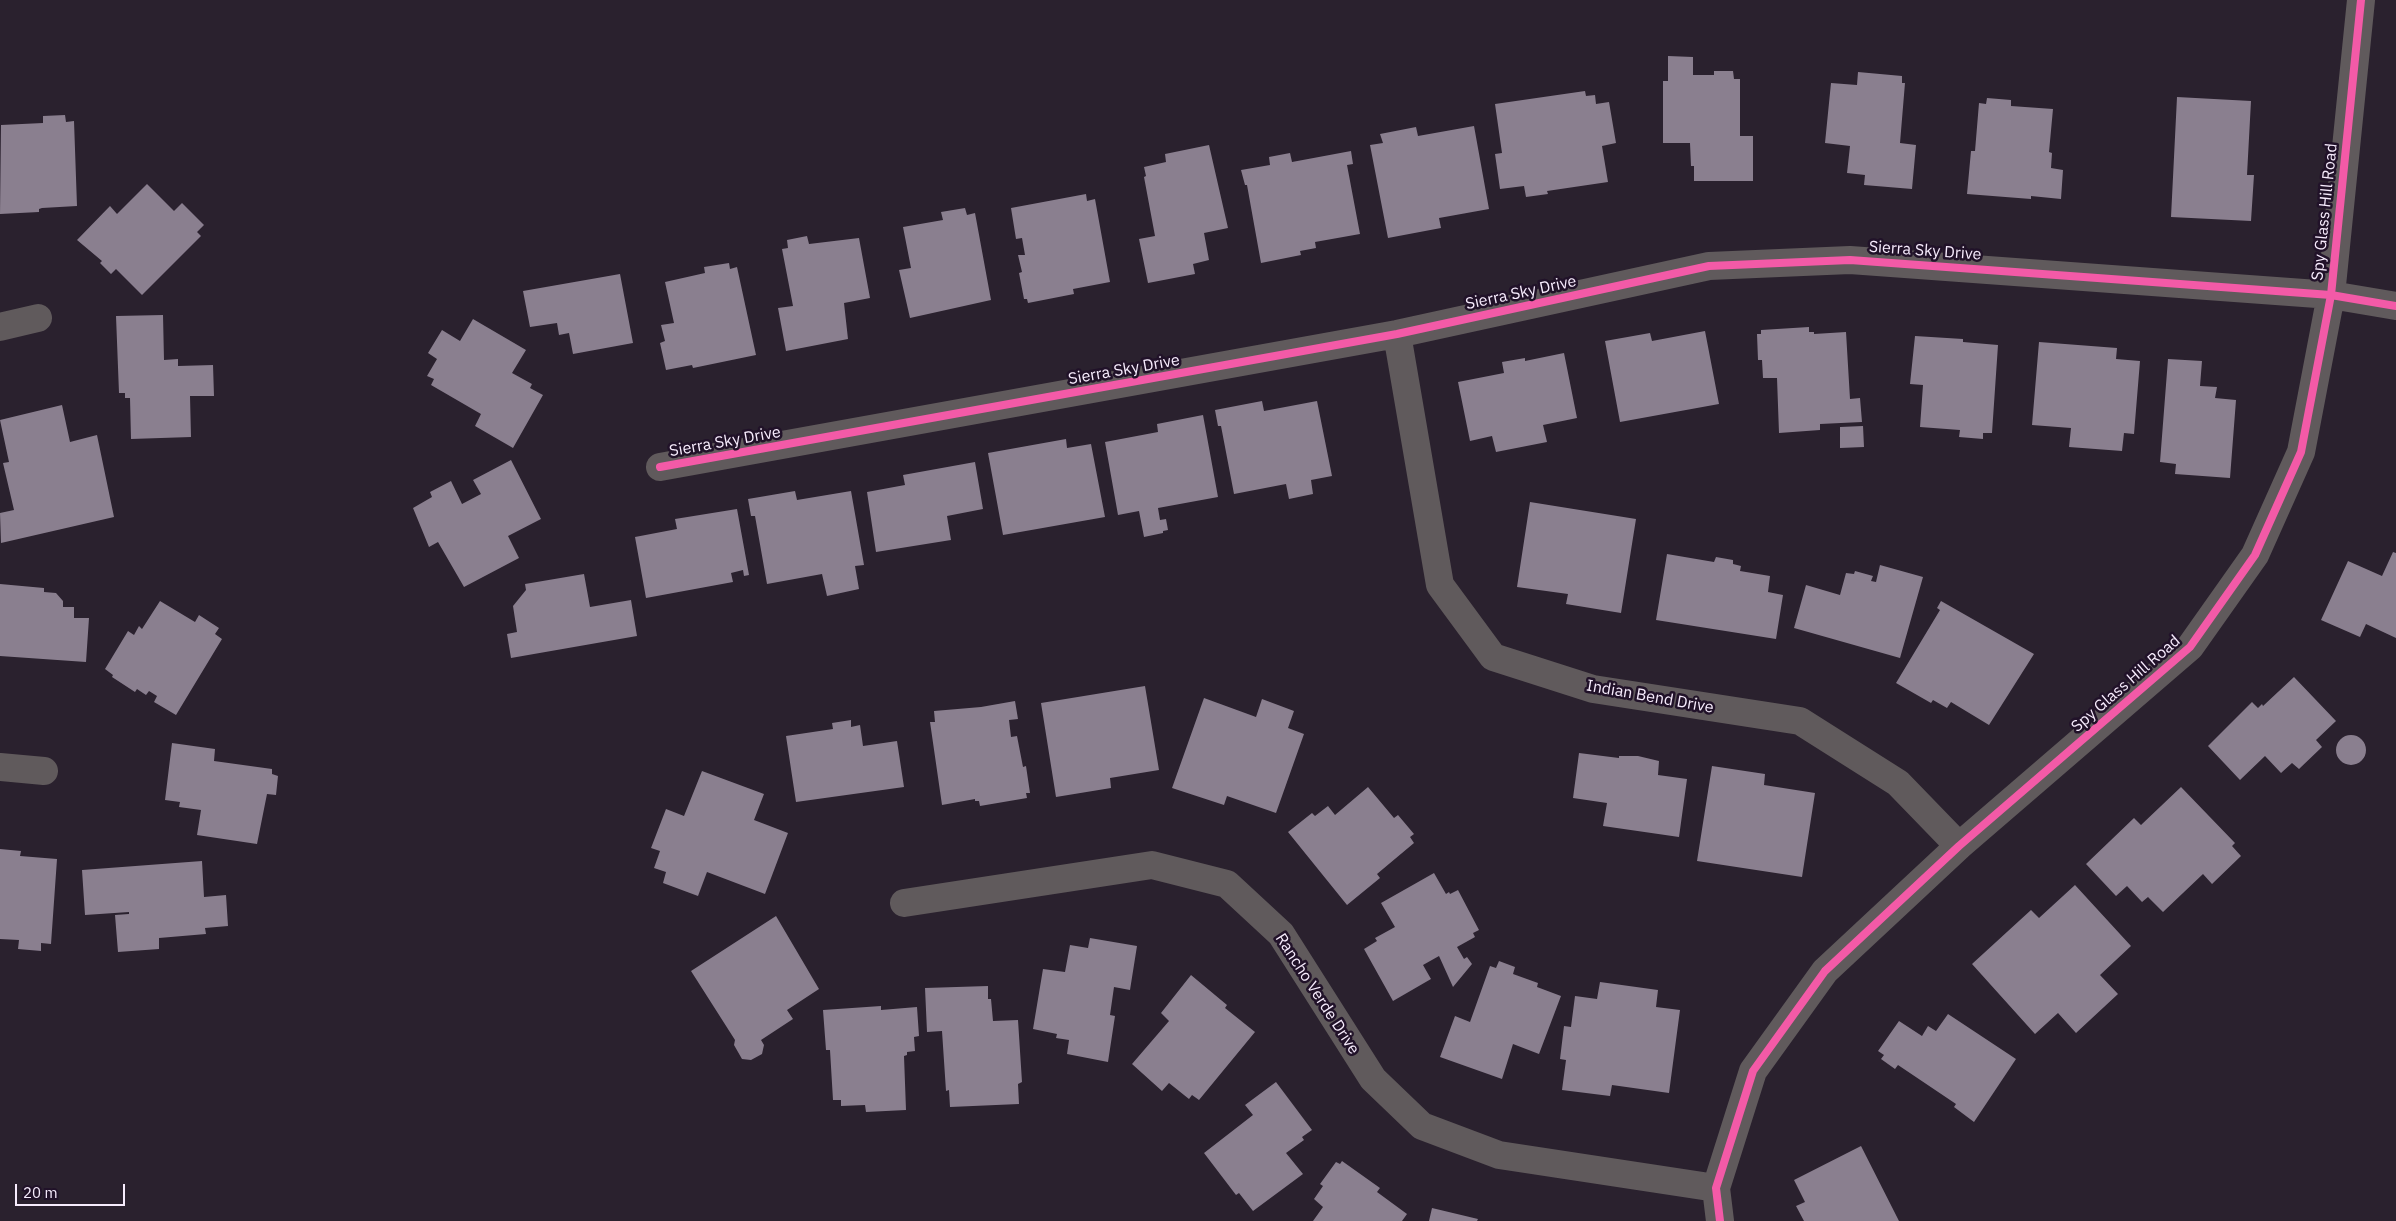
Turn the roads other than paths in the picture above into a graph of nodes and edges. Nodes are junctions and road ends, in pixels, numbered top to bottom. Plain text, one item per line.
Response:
1 (2361, 0) edge
2 (2330, 295) junction
3 (2396, 306) edge
4 (38, 318) dead end
5 (0, 327) edge
6 (1397, 334) junction
7 (660, 467) dead end
8 (0, 767) edge
9 (44, 771) dead end
10 (1959, 846) junction
11 (904, 903) dead end
12 (1716, 1188) junction
13 (1720, 1221) edge

1 - 2 street, Spy Glass Hill Road
2 - 3 street, Sierra Sky Drive
2 - 6 street, Sierra Sky Drive
2 - 10 street, Spy Glass Hill Road
4 - 5 street
6 - 7 street, Sierra Sky Drive
6 - 10 street, Indian Bend Drive
8 - 9 street
10 - 12 street, Spy Glass Hill Road
11 - 12 street, Rancho Verde Drive
12 - 13 street, Spy Glass Hill Road

